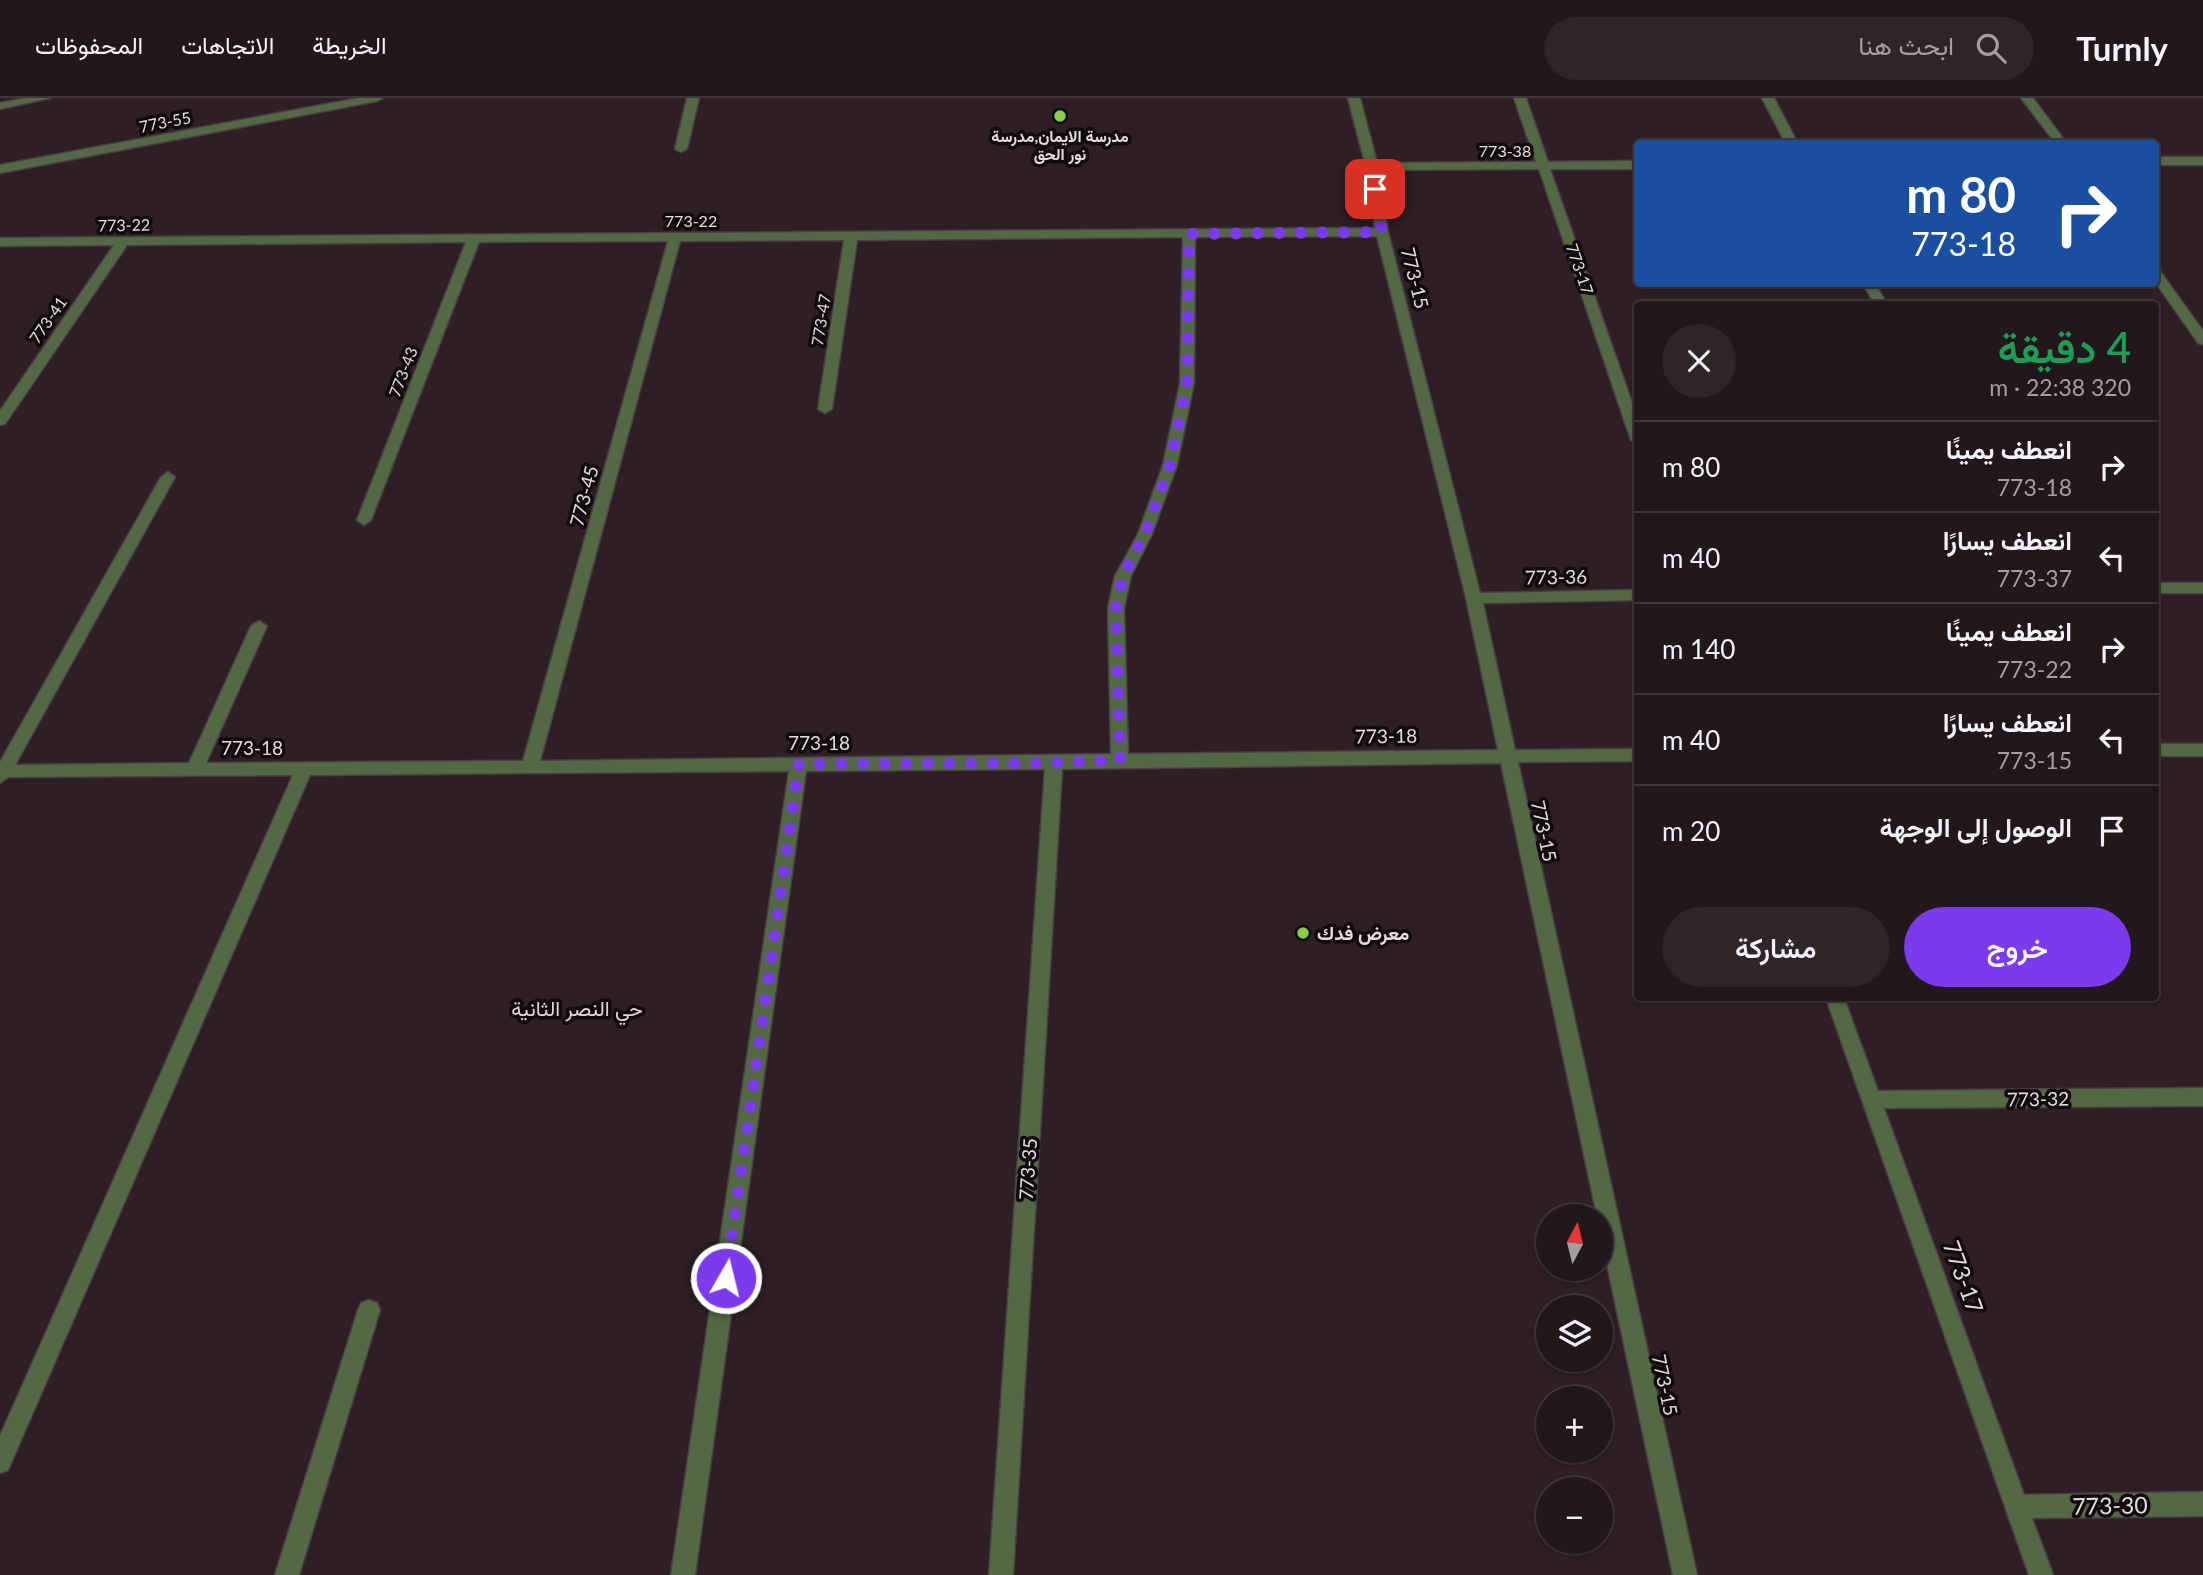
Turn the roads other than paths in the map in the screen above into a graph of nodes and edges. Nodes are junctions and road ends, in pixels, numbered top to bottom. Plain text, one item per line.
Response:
1 (44, 98) edge
2 (377, 98) edge
3 (693, 98) edge
4 (1354, 98) edge
5 (1520, 98) edge
6 (1768, 98) edge
7 (2027, 98) edge
8 (0, 106) edge
9 (1790, 140) edge
10 (2059, 140) edge
11 (681, 149) dead end
12 (2203, 160) edge
13 (2159, 161) edge
14 (1634, 165) edge
15 (1546, 166) junction
16 (1371, 167) junction
17 (0, 169) edge
18 (1382, 232) junction
19 (1189, 234) junction
20 (851, 236) junction
21 (675, 237) junction
22 (474, 238) junction
23 (124, 240) junction
24 (0, 242) edge
25 (2159, 278) edge
26 (2203, 340) edge
27 (825, 409) dead end
28 (0, 421) edge
29 (1634, 428) edge
30 (169, 477) dead end
31 (364, 520) dead end
32 (2203, 588) edge
33 (2159, 589) edge
34 (1634, 595) edge
35 (1474, 598) junction
36 (259, 626) dead end
37 (2159, 750) edge
38 (2203, 750) edge
39 (1634, 755) edge
40 (1506, 756) junction
41 (1120, 760) junction
42 (1054, 763) junction
43 (799, 764) junction
44 (530, 766) junction
45 (195, 769) junction
46 (304, 769) junction
47 (1, 773) edge
48 (1836, 1001) edge
49 (2203, 1097) edge
50 (1872, 1100) junction
51 (369, 1310) dead end
52 (0, 1462) edge
53 (2203, 1504) edge
54 (2017, 1507) junction
55 (287, 1575) edge
56 (683, 1575) edge
57 (1001, 1575) edge
58 (1685, 1575) edge
59 (2040, 1575) edge

1 - 8 street
2 - 17 street, 773-55
3 - 11 street
4 - 16 street, 773-15
5 - 15 street, 773-17
6 - 9 street
7 - 10 street
12 - 13 street
14 - 15 street, 773-38
15 - 16 street, 773-38
15 - 29 street, 773-17
16 - 18 street, 773-15
18 - 19 street, 773-22
18 - 35 street, 773-15
19 - 20 street, 773-22
19 - 41 street
20 - 21 street, 773-22
20 - 27 street, 773-47
21 - 22 street, 773-22
21 - 44 street, 773-45
22 - 23 street, 773-22
22 - 31 street, 773-43
23 - 24 street, 773-22
23 - 28 street, 773-41
25 - 26 street
30 - 47 street
32 - 33 street
34 - 35 street, 773-36
35 - 40 street, 773-15
36 - 45 street
37 - 38 street
39 - 40 street, 773-18
40 - 41 street, 773-18
40 - 58 street, 773-15
41 - 42 street, 773-18
42 - 43 street, 773-18
42 - 57 street, 773-35
43 - 44 street, 773-18
43 - 56 street
44 - 46 street, 773-18
45 - 46 street, 773-18
45 - 47 street, 773-18
46 - 52 street
48 - 50 street, 773-17
49 - 50 street, 773-32
50 - 54 street, 773-17
51 - 55 street
53 - 54 street, 773-30
54 - 59 street, 773-17

